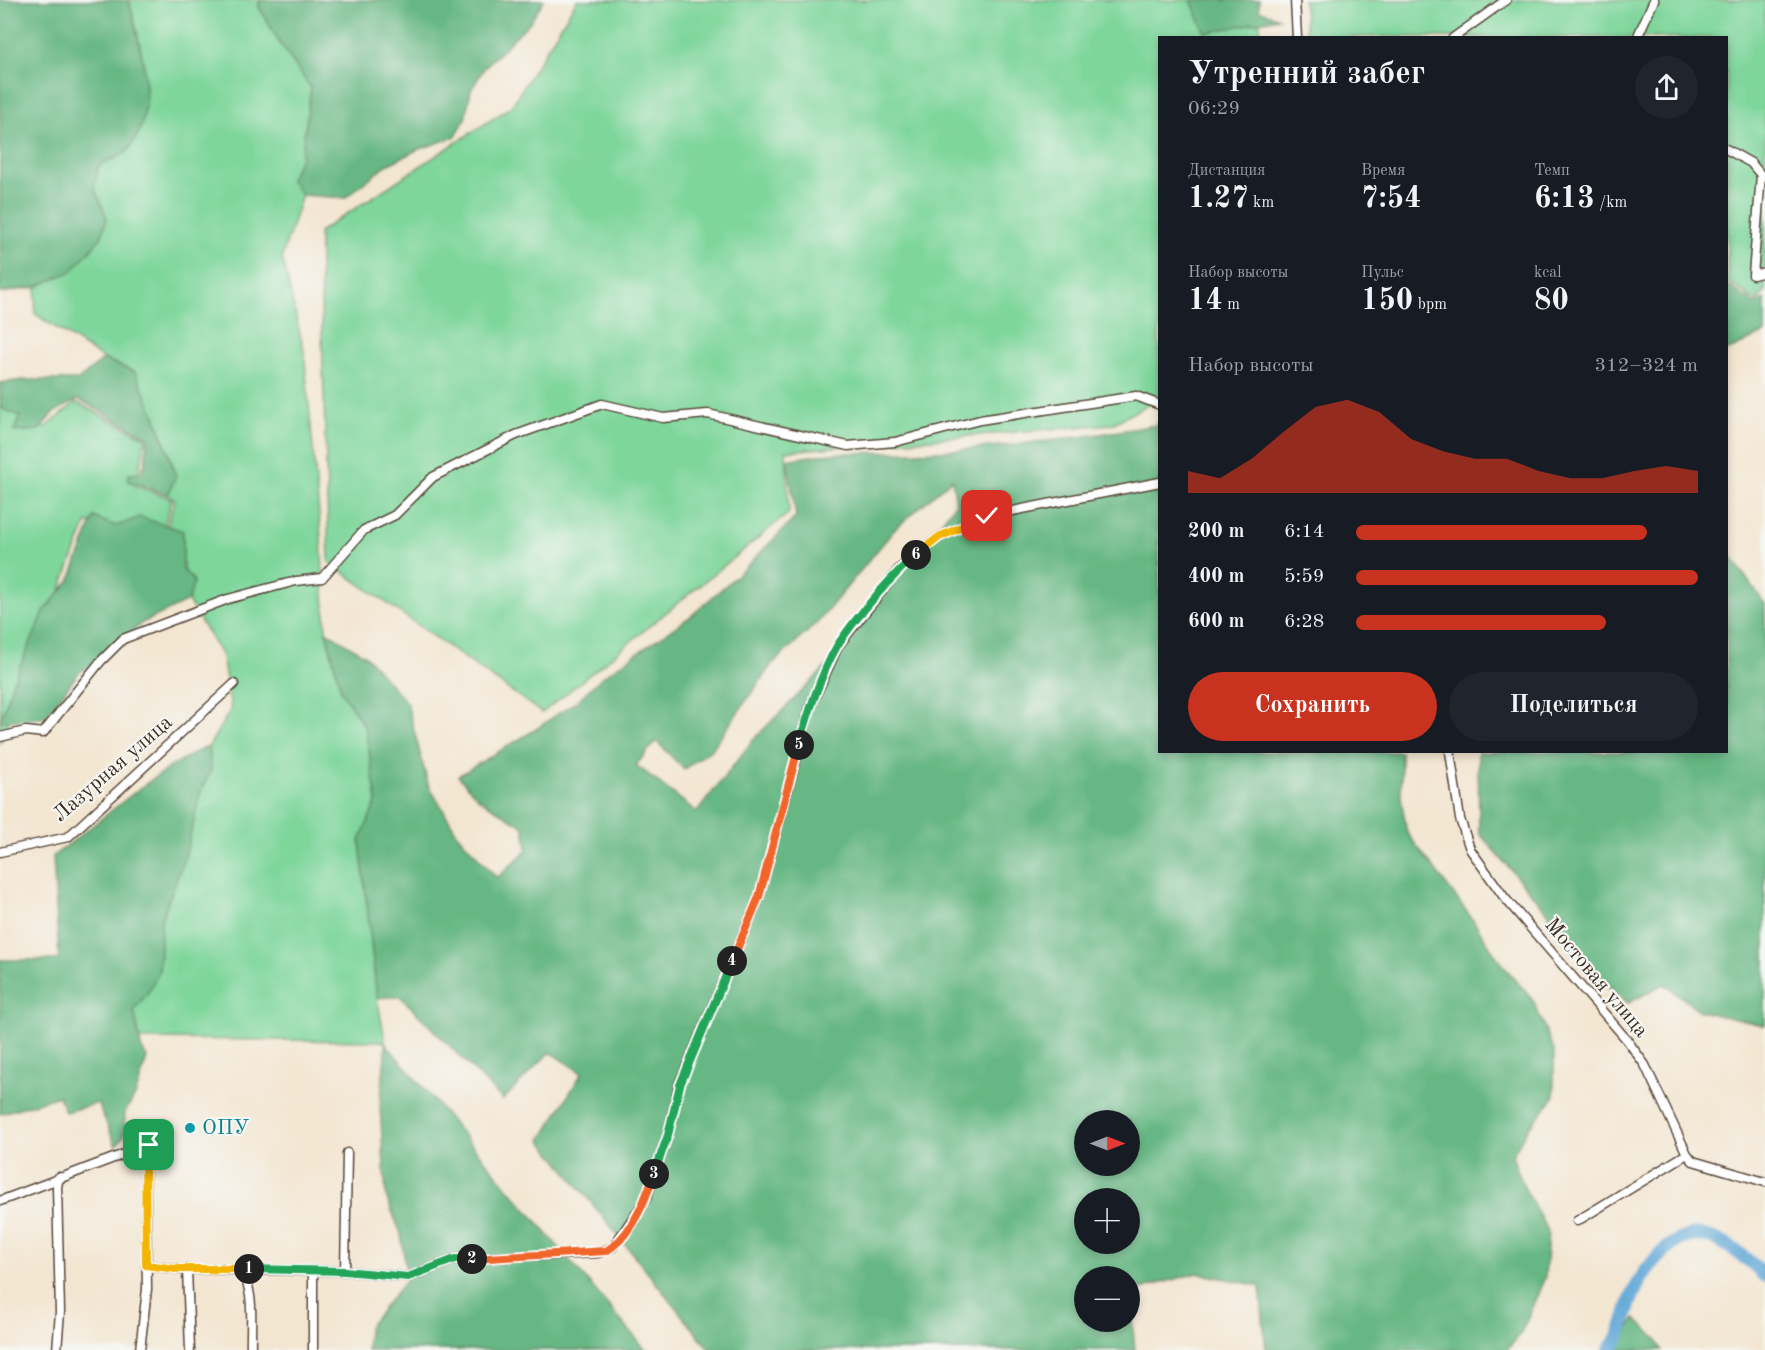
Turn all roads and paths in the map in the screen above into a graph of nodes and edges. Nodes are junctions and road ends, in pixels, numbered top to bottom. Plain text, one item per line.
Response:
1 (1294, 0) edge
2 (1506, 0) edge
3 (1654, 0) edge
4 (1297, 36) edge
5 (1455, 36) edge
6 (1638, 36) edge
7 (1728, 149) edge
8 (1765, 272) edge
9 (1158, 404) edge
10 (1158, 482) edge
11 (234, 684) dead end
12 (0, 737) edge
13 (1450, 753) edge
14 (0, 852) edge
15 (346, 1153) dead end
16 (1687, 1154) junction
17 (59, 1178) junction
18 (1765, 1182) edge
19 (0, 1201) edge
20 (1577, 1221) dead end
21 (146, 1265) junction
22 (187, 1269) junction
23 (240, 1269) junction
24 (345, 1271) junction
25 (313, 1272) junction
26 (57, 1350) edge
27 (140, 1350) edge
28 (190, 1350) edge
29 (250, 1350) edge
30 (313, 1350) edge

1 - 4 street
2 - 5 street
3 - 6 street
7 - 8 street
9 - 12 street
10 - 24 street
11 - 14 street, Лазурная улица
13 - 16 street, Мостовая улица
15 - 24 street
16 - 18 street
16 - 20 street
17 - 19 street
17 - 21 street
17 - 26 street
21 - 22 street
21 - 27 street
22 - 23 street
22 - 28 street
23 - 25 street
23 - 29 street
24 - 25 street
25 - 30 street

